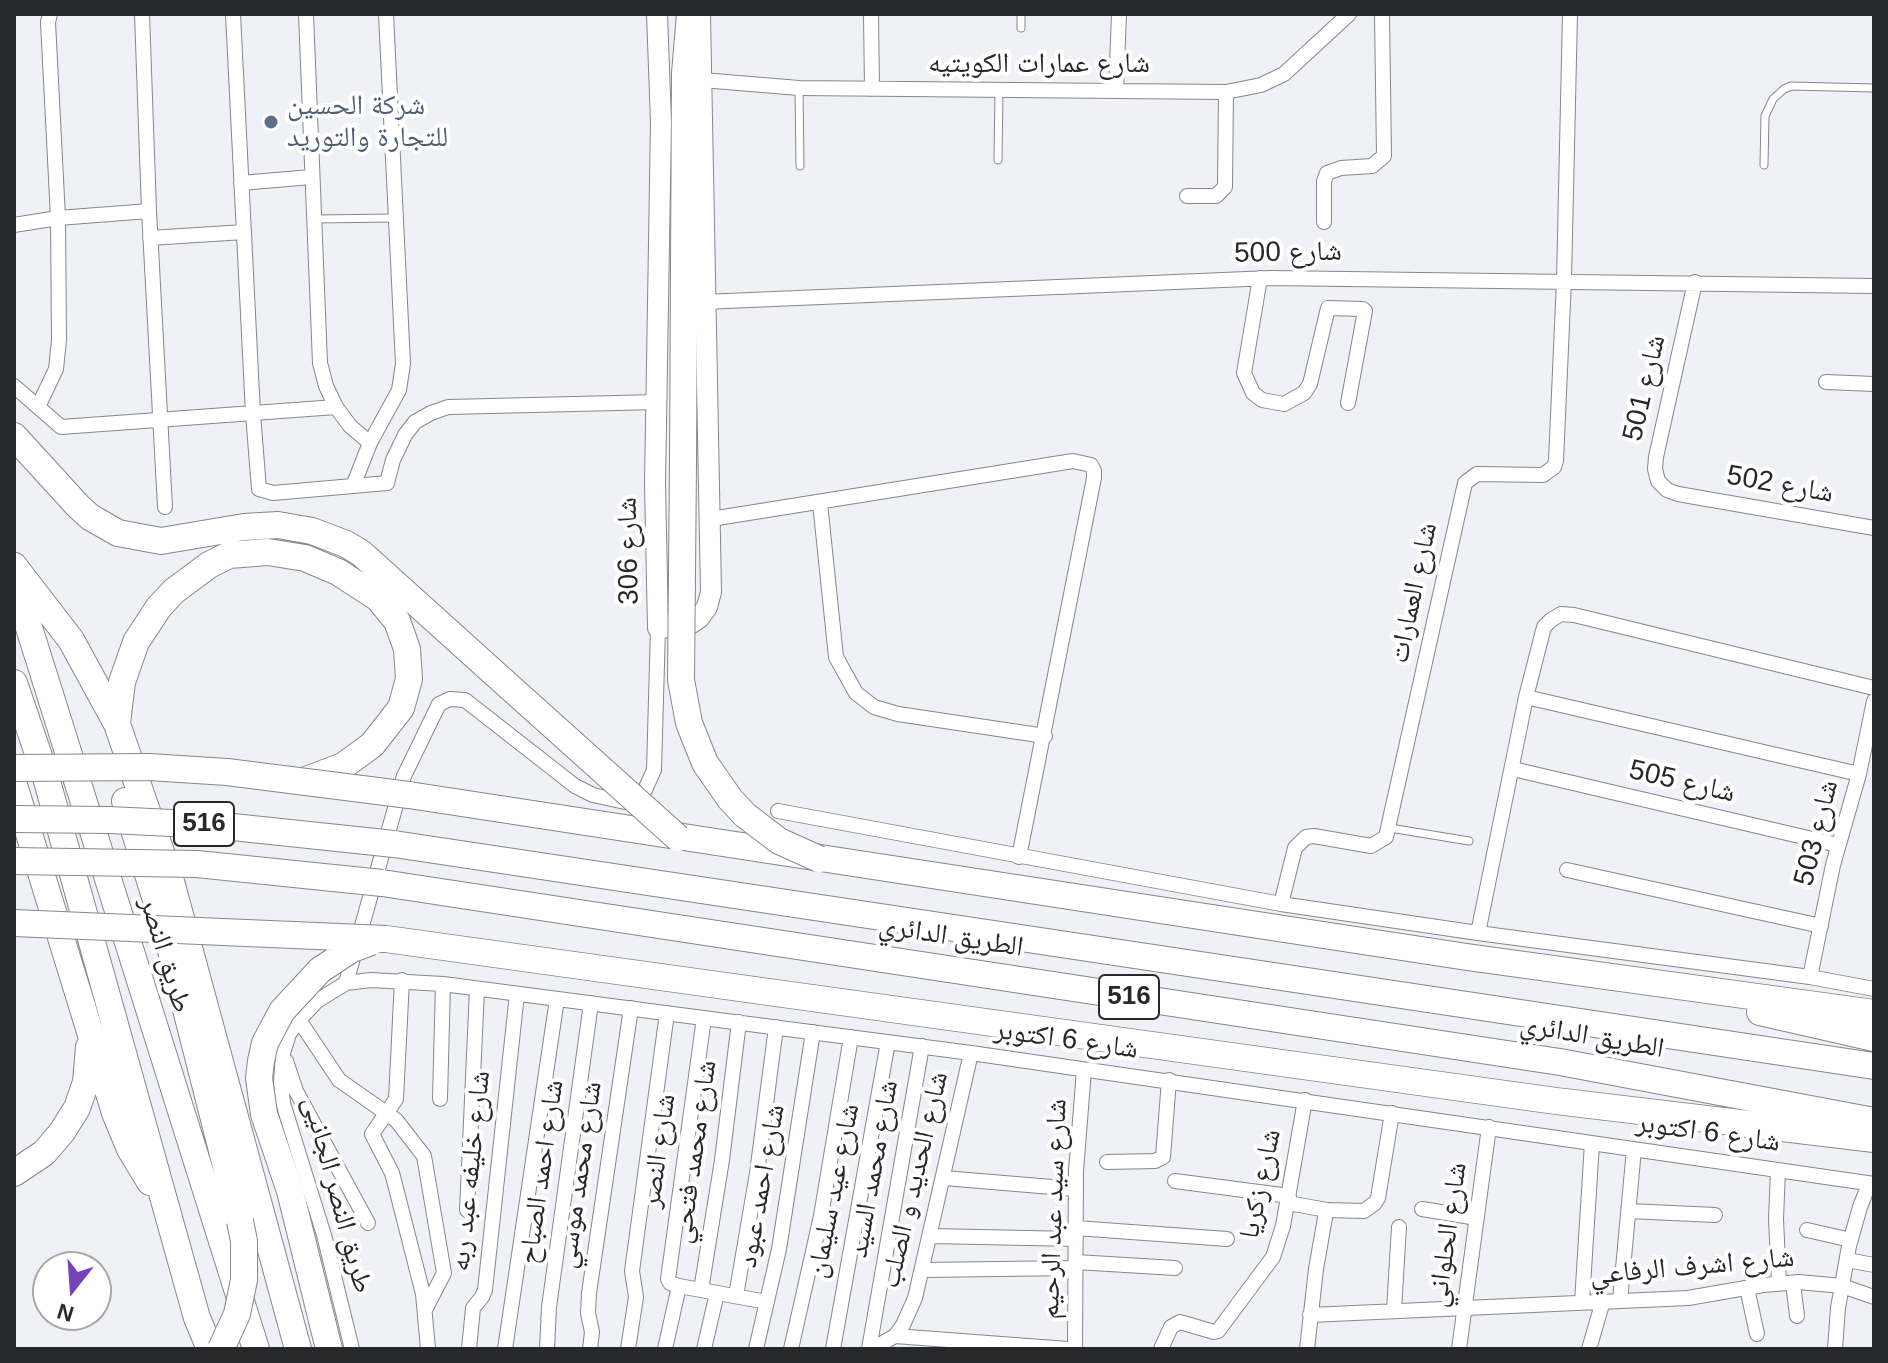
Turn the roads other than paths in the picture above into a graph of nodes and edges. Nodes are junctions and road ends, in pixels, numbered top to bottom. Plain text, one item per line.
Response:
1 (50, 14) edge
2 (142, 14) edge
3 (233, 14) edge
4 (306, 14) edge
5 (386, 14) edge
6 (657, 14) edge
7 (690, 14) edge
8 (700, 14) edge
9 (871, 14) edge
10 (1021, 14) edge
11 (1119, 14) edge
12 (1349, 14) edge
13 (1382, 14) edge
14 (1570, 14) edge
15 (1021, 28) dead end
16 (702, 80) junction
17 (799, 88) junction
18 (1874, 88) edge
19 (872, 89) junction
20 (999, 91) junction
21 (1116, 91) junction
22 (1226, 92) junction
23 (998, 160) dead end
24 (1764, 165) dead end
25 (800, 166) dead end
26 (311, 177) junction
27 (241, 183) junction
28 (1187, 196) dead end
29 (149, 211) junction
30 (58, 218) junction
31 (396, 218) junction
32 (313, 219) junction
33 (1324, 222) dead end
34 (14, 225) edge
35 (244, 232) junction
36 (150, 238) junction
37 (1260, 278) junction
38 (1564, 280) junction
39 (1695, 282) junction
40 (1874, 286) edge
41 (703, 302) junction
42 (1826, 382) dead end
43 (1874, 384) edge
44 (14, 386) edge
45 (658, 402) junction
46 (1348, 403) dead end
47 (38, 407) junction
48 (336, 407) junction
49 (253, 414) junction
50 (160, 421) junction
51 (14, 436) edge
52 (370, 443) junction
53 (353, 486) junction
54 (1678, 494) joint
55 (820, 503) junction
56 (165, 507) dead end
57 (711, 519) junction
58 (1874, 528) edge
59 (14, 566) edge
60 (14, 580) edge
61 (25, 613) junction
62 (658, 628) junction
63 (14, 683) edge
64 (1874, 688) edge
65 (1526, 697) junction
66 (1874, 701) edge
67 (117, 724) junction
68 (1045, 736) junction
69 (14, 768) edge
70 (1513, 769) junction
71 (1859, 774) junction
72 (306, 780) junction
73 (14, 785) edge
74 (778, 811) dead end
75 (14, 819) edge
76 (1390, 828) junction
77 (678, 838) junction
78 (1469, 841) dead end
79 (1838, 845) junction
80 (1019, 857) junction
81 (819, 859) junction
82 (14, 861) edge
83 (1567, 870) dead end
84 (1281, 904) junction
85 (14, 923) edge
86 (1821, 926) junction
87 (1478, 933) junction
88 (386, 939) junction
89 (1810, 977) junction
90 (402, 980) junction
91 (1652, 982) junction
92 (346, 983) junction
93 (443, 984) junction
94 (477, 989) junction
95 (1874, 989) edge
96 (517, 994) junction
97 (557, 999) junction
98 (591, 1003) junction
99 (631, 1008) junction
100 (667, 1013) junction
101 (1874, 1013) edge
102 (704, 1018) junction
103 (299, 1020) junction
104 (739, 1022) junction
105 (776, 1027) junction
106 (88, 1028) junction
107 (813, 1032) junction
108 (851, 1037) junction
109 (1874, 1038) edge
110 (888, 1042) junction
111 (922, 1046) junction
112 (283, 1053) junction
113 (971, 1053) junction
114 (1874, 1066) edge
115 (1084, 1070) junction
116 (1169, 1080) junction
117 (440, 1099) dead end
118 (1305, 1100) junction
119 (387, 1113) junction
120 (1392, 1113) junction
121 (1874, 1121) edge
122 (1489, 1127) junction
123 (1874, 1139) edge
124 (1592, 1143) junction
125 (1634, 1149) junction
126 (1107, 1162) dead end
127 (1778, 1170) junction
128 (14, 1173) edge
129 (944, 1178) junction
130 (1175, 1181) dead end
131 (1872, 1184) edge
132 (1076, 1189) junction
133 (163, 1197) junction
134 (1288, 1199) junction
135 (1422, 1209) dead end
136 (467, 1210) dead end
137 (1327, 1210) junction
138 (1629, 1211) junction
139 (1715, 1215) dead end
140 (1477, 1218) junction
141 (368, 1223) dead end
142 (1399, 1227) dead end
143 (1807, 1230) dead end
144 (1076, 1234) junction
145 (931, 1236) junction
146 (1227, 1239) dead end
147 (1851, 1240) junction
148 (1847, 1260) junction
149 (1076, 1265) junction
150 (1874, 1265) edge
151 (1175, 1268) dead end
152 (922, 1270) junction
153 (1786, 1283) junction
154 (679, 1286) junction
155 (1842, 1286) junction
156 (1747, 1288) junction
157 (701, 1290) junction
158 (717, 1293) junction
159 (736, 1296) junction
160 (1874, 1297) edge
161 (1603, 1301) junction
162 (1620, 1301) junction
163 (767, 1302) junction
164 (1582, 1302) junction
165 (1465, 1306) junction
166 (426, 1308) junction
167 (1394, 1310) junction
168 (1310, 1315) junction
169 (1797, 1316) dead end
170 (1757, 1334) dead end
171 (895, 1336) junction
172 (957, 1345) edge
173 (1019, 1347) edge
174 (210, 1349) edge
175 (221, 1349) edge
176 (256, 1349) edge
177 (298, 1349) edge
178 (329, 1349) edge
179 (352, 1349) edge
180 (428, 1349) edge
181 (469, 1349) edge
182 (505, 1349) edge
183 (547, 1349) edge
184 (590, 1349) edge
185 (628, 1349) edge
186 (665, 1349) edge
187 (704, 1349) edge
188 (756, 1349) edge
189 (791, 1349) edge
190 (833, 1349) edge
191 (871, 1349) edge
192 (1068, 1349) edge
193 (1075, 1349) edge
194 (1161, 1349) edge
195 (1307, 1349) edge
196 (1459, 1349) edge
197 (1589, 1349) edge
198 (1835, 1349) edge

1 - 30 street
2 - 29 street
3 - 27 street
4 - 26 street
5 - 31 street
6 - 45 street, شارع 306
7 - 81 highway, bridge
8 - 16 street, شارع 306
9 - 19 street
10 - 15 lane
11 - 21 street
12 - 22 street, شارع عمارات الكويتيه
13 - 33 street
14 - 38 street, شارع العمارات
16 - 17 street, شارع عمارات الكويتيه
16 - 41 street, شارع 306
17 - 19 street, شارع عمارات الكويتيه
17 - 25 lane
18 - 24 lane
19 - 20 street, شارع عمارات الكويتيه
20 - 21 street, شارع عمارات الكويتيه
20 - 23 lane
21 - 22 street, شارع عمارات الكويتيه
22 - 28 street
26 - 27 street
26 - 32 street
27 - 35 street
29 - 30 street
29 - 36 street
30 - 34 street
30 - 47 street
31 - 32 lane
31 - 52 street
32 - 48 street
35 - 36 street
35 - 49 street
36 - 50 street
37 - 38 street, شارع 500
37 - 41 street, شارع 500
37 - 46 street
38 - 39 street, شارع 500
38 - 76 street, شارع العمارات
39 - 40 street, شارع 500
39 - 54 street, شارع 501
41 - 57 street, شارع 306
42 - 43 street
44 - 47 street
45 - 53 street
45 - 62 street, شارع 306
47 - 50 street
48 - 49 street
48 - 52 street
49 - 50 street
49 - 53 street
50 - 56 street
51 - 77 highway, bridge
52 - 53 street
54 - 58 street, شارع 502
55 - 57 street
55 - 68 street
55 - 68 street
57 - 62 street, شارع 306
59 - 67 highway
60 - 61 highway, طريق النصر
61 - 175 highway, bridge
61 - 176 highway, طريق النصر
62 - 92 street
63 - 133 highway
64 - 65 street
65 - 70 street
65 - 71 street
66 - 71 street, شارع 503
67 - 72 highway
67 - 177 highway
68 - 80 street
69 - 72 highway, bridge
70 - 79 street, شارع 505
70 - 87 street
71 - 79 street, شارع 503
72 - 77 highway, bridge
73 - 106 highway
74 - 80 street
75 - 114 highway, الطريق الدائري / 516, bridge
76 - 78 lane
76 - 84 street
77 - 81 highway
79 - 86 street, شارع 503
80 - 84 street
81 - 91 highway
82 - 121 highway, الطريق الدائري / 516, bridge
83 - 86 street
84 - 87 street
85 - 88 highway, bridge
86 - 89 street, شارع 503
87 - 89 street
88 - 123 highway
88 - 178 highway, bridge
89 - 95 street
90 - 92 street, شارع 6 اكتوبر
90 - 93 street, شارع 6 اكتوبر
90 - 119 street
91 - 101 highway
91 - 109 highway
92 - 103 street, شارع 6 اكتوبر
93 - 94 street, شارع 6 اكتوبر
93 - 117 street
94 - 96 street, شارع 6 اكتوبر
94 - 136 street
96 - 97 street, شارع 6 اكتوبر
96 - 181 street, شارع خليفه عبد ربه
97 - 98 street, شارع 6 اكتوبر
97 - 182 street
98 - 99 street, شارع 6 اكتوبر
98 - 183 street, شارع احمد الصباح
99 - 100 street, شارع 6 اكتوبر
99 - 184 street, شارع محمد موسي
100 - 102 street, شارع 6 اكتوبر
100 - 185 street
102 - 104 street, شارع 6 اكتوبر
102 - 154 street, شارع النصر
103 - 112 street, شارع 6 اكتوبر
103 - 119 street
104 - 105 street, شارع 6 اكتوبر
104 - 157 street, شارع محمد فتحي
105 - 107 street, شارع 6 اكتوبر
105 - 159 street
106 - 128 highway
106 - 133 highway
107 - 108 street, شارع 6 اكتوبر
107 - 163 street, شارع احمد عبود
108 - 110 street, شارع 6 اكتوبر
108 - 189 street
110 - 111 street, شارع 6 اكتوبر
110 - 190 street, شارع عيد سليمان
111 - 113 street, شارع 6 اكتوبر
111 - 191 street, شارع محمد السيد
112 - 141 street
112 - 179 street, طريق النصر الجانيى
113 - 115 street, شارع 6 اكتوبر
113 - 129 street, شارع الحديد و الصلب
115 - 116 street, شارع 6 اكتوبر
115 - 132 street, شارع سيد عبد الرحيم
116 - 118 street, شارع 6 اكتوبر
116 - 126 street
118 - 120 street, شارع 6 اكتوبر
118 - 134 street, شارع زكريا
119 - 166 street
119 - 166 street
120 - 122 street, شارع 6 اكتوبر
120 - 137 street
122 - 124 street, شارع 6 اكتوبر
122 - 140 street, شارع الحلواني
124 - 125 street, شارع 6 اكتوبر
124 - 164 street
125 - 127 street, شارع 6 اكتوبر
125 - 138 street
127 - 131 street, شارع 6 اكتوبر
127 - 153 street
129 - 132 street
129 - 145 street, شارع الحديد و الصلب
130 - 134 street
131 - 147 street
132 - 144 street, شارع سيد عبد الرحيم
133 - 174 highway
134 - 137 street
134 - 194 street, شارع زكريا
135 - 140 street
137 - 168 street
138 - 139 street
138 - 162 street
140 - 165 street, شارع الحلواني
142 - 167 street
143 - 147 street
144 - 145 street
144 - 146 street
144 - 149 street, شارع سيد عبد الرحيم
145 - 152 street, شارع الحديد و الصلب
147 - 148 street
148 - 150 street
148 - 155 street
149 - 151 street
149 - 152 street
149 - 193 street, شارع سيد عبد الرحيم
152 - 171 street, شارع الحديد و الصلب
153 - 155 street, شارع اشرف الرفاعي
153 - 156 street, شارع اشرف الرفاعي
153 - 169 street
154 - 157 street
154 - 186 street
155 - 160 street, شارع اشرف الرفاعي
155 - 198 street
156 - 162 street, شارع اشرف الرفاعي
156 - 170 street
157 - 158 street
158 - 159 street
158 - 187 street
159 - 163 street
161 - 162 street, شارع اشرف الرفاعي
161 - 164 street, شارع اشرف الرفاعي
161 - 197 street
163 - 188 street, شارع احمد عبود
164 - 165 street, شارع اشرف الرفاعي
165 - 167 street, شارع اشرف الرفاعي
165 - 196 street, شارع الحلواني
166 - 180 street
167 - 168 street, شارع اشرف الرفاعي
168 - 195 street
171 - 172 street
171 - 191 street
172 - 173 street
173 - 192 street

